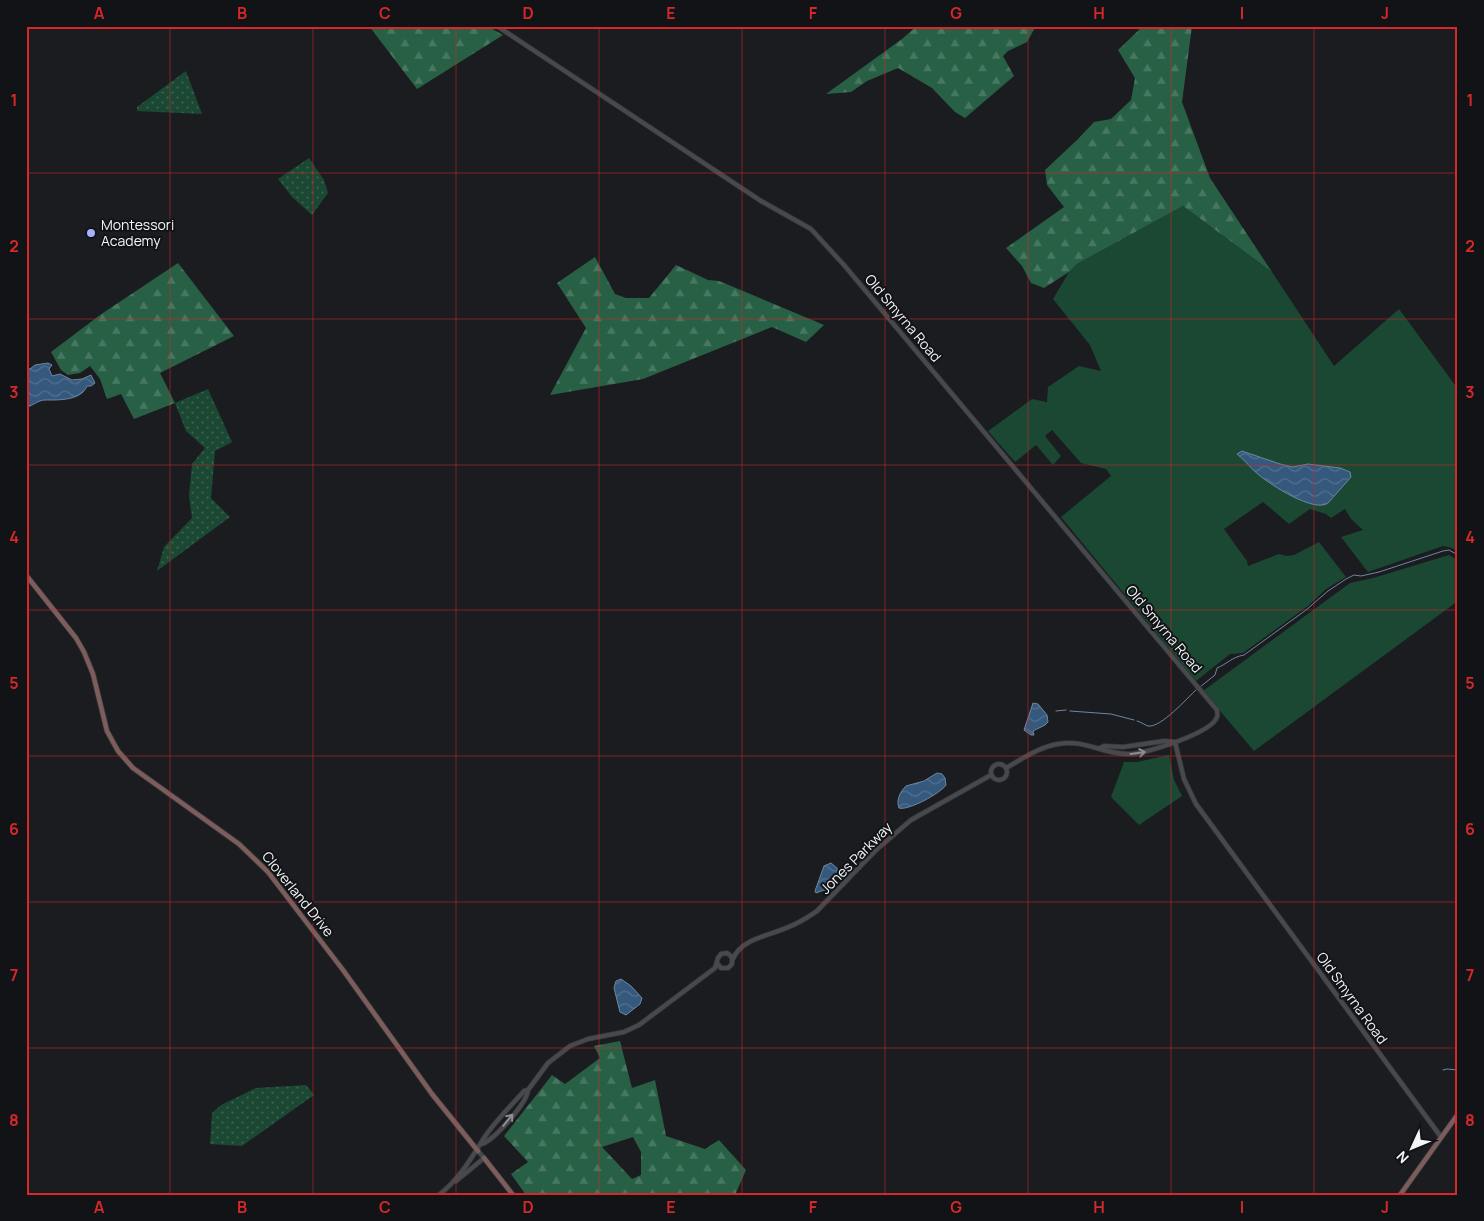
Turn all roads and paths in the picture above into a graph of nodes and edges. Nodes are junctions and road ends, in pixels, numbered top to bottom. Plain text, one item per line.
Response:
1 (497, 26) edge
2 (26, 575) edge
3 (1175, 742) junction
4 (1100, 748) junction
5 (1006, 768) junction
6 (991, 775) junction
7 (735, 953) junction
8 (730, 954) junction
9 (733, 959) junction
10 (718, 963) junction
11 (715, 968) junction
12 (721, 968) junction
13 (528, 1090) junction
14 (1458, 1114) edge
15 (1441, 1137) junction
16 (482, 1144) junction
17 (478, 1151) junction
18 (484, 1158) junction
19 (450, 1186) junction
20 (439, 1195) edge
21 (513, 1195) edge
22 (1400, 1195) edge

1 - 3 street, Old Smyrna Road
2 - 17 main road, Cloverland Drive
3 - 4 street
4 -> 3 street
3 - 15 street, Old Smyrna Road
4 - 5 street
5 - 6 street
5 - 6 street
6 - 7 street, Jones Parkway
7 - 8 street, Jones Parkway
7 - 9 street
8 - 9 street
8 - 10 street
9 - 12 street
10 - 11 street
10 - 12 street
11 - 12 street
11 - 13 street
16 -> 13 street
13 - 16 street
14 - 15 main road
15 - 22 main road
16 - 17 street
17 - 18 street
17 - 19 street
18 - 19 street
18 - 21 main road
19 - 20 street

